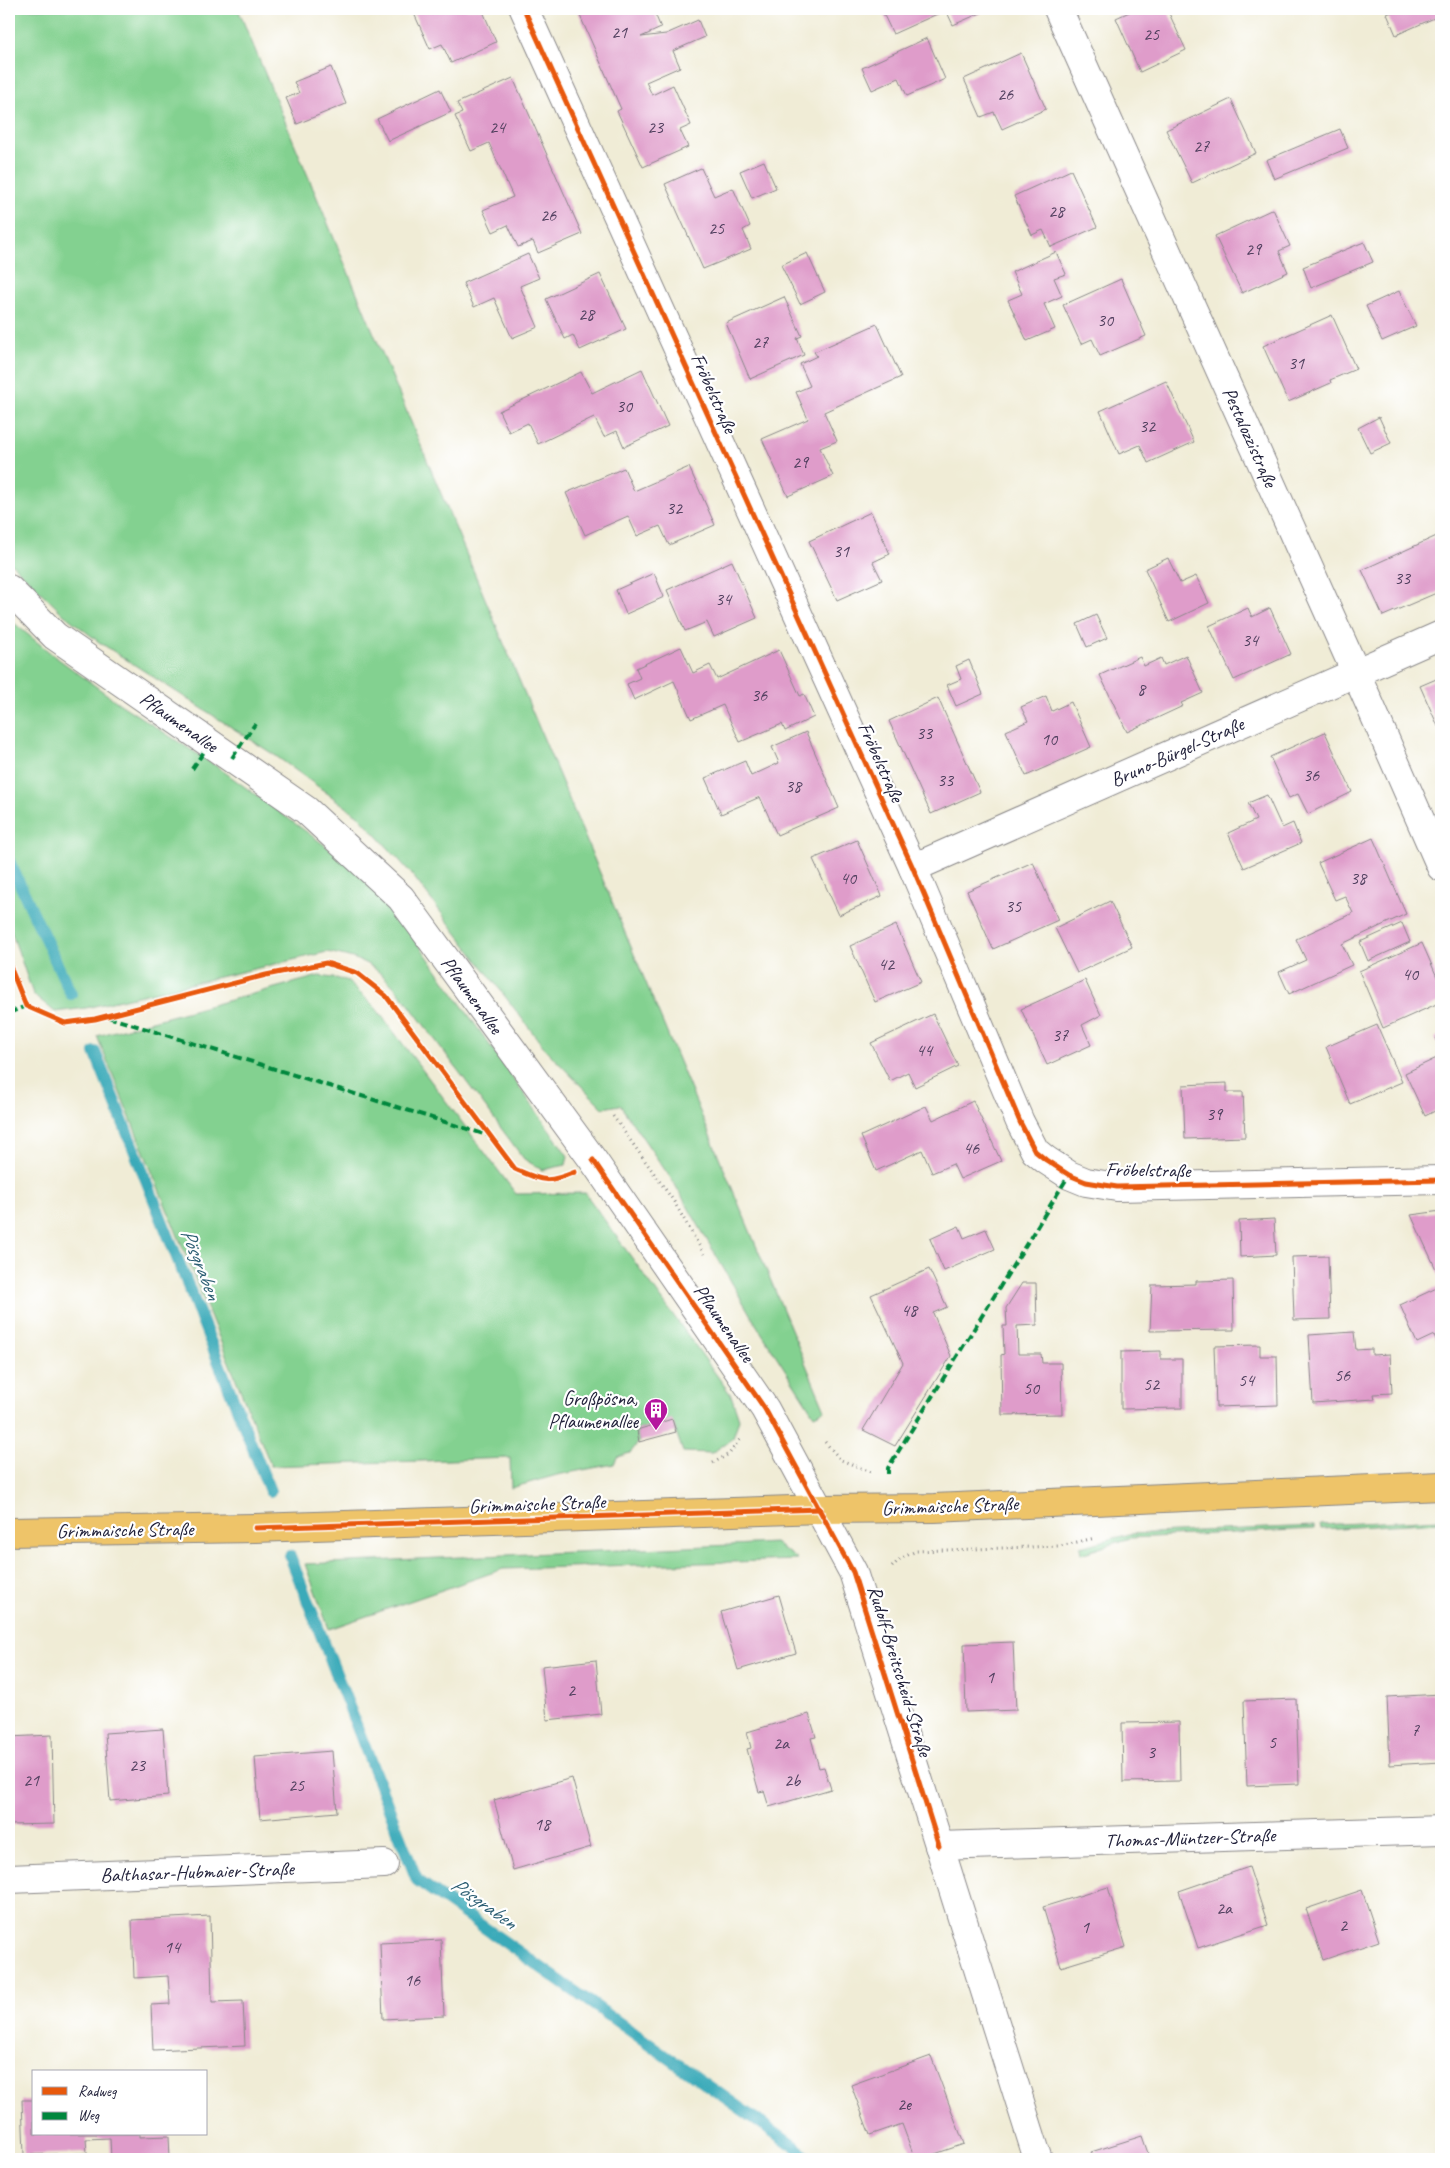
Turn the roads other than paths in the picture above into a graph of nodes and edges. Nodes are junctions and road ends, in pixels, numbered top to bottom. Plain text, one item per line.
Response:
1 (524, 9) edge
2 (1058, 9) edge
3 (9, 589) edge
4 (1441, 635) edge
5 (1356, 673) junction
6 (1441, 867) edge
7 (913, 868) junction
8 (1441, 1180) edge
9 (1441, 1486) edge
10 (820, 1509) junction
11 (9, 1532) edge
12 (1441, 1830) edge
13 (939, 1846) junction
14 (384, 1864) dead end
15 (9, 1879) edge
16 (1038, 2159) edge

1 - 7 street, Fröbelstraße
2 - 5 street, Pestalozzistraße
3 - 10 street, Pflaumenallee
4 - 5 street, Bruno-Bürgel-Straße
5 - 6 street, Pestalozzistraße
5 - 7 street, Bruno-Bürgel-Straße
7 - 8 street, Fröbelstraße
9 - 10 main road, Grimmaische Straße
10 - 11 main road, Grimmaische Straße
10 - 13 street, Rudolf-Breitscheid-Straße
12 - 13 street, Thomas-Müntzer-Straße
13 - 16 street, Rudolf-Breitscheid-Straße
14 - 15 street, Balthasar-Hubmaier-Straße

